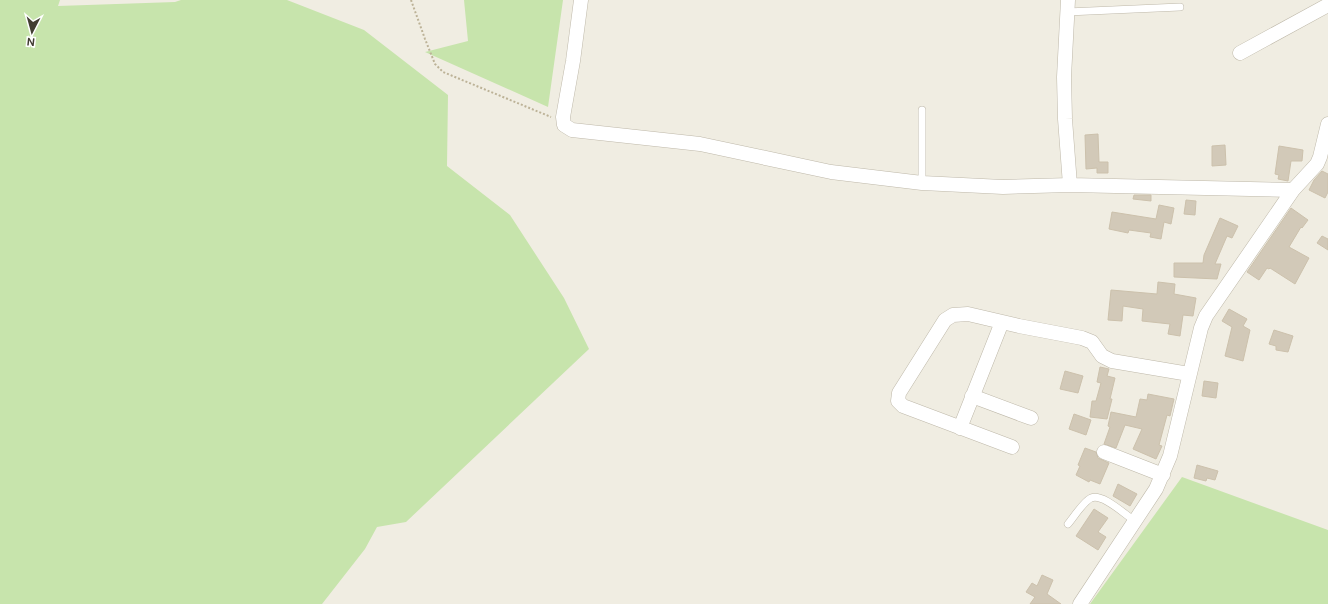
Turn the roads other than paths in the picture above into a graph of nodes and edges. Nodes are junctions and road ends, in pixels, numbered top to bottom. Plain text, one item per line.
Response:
1 (581, 0) edge
2 (1328, 5) edge
3 (1067, 6) edge
4 (1180, 7) dead end
5 (1240, 53) dead end
6 (922, 110) dead end
7 (1328, 124) edge
8 (922, 183) junction
9 (1070, 185) junction
10 (1293, 190) junction
11 (1002, 322) junction
12 (1189, 374) junction
13 (972, 396) junction
14 (1030, 418) dead end
15 (960, 428) junction
16 (1012, 448) dead end
17 (1104, 452) dead end
18 (1163, 475) junction
19 (1135, 521) junction
20 (1068, 524) dead end
21 (1080, 604) edge

1 - 8 street
2 - 5 street
3 - 4 lane
3 - 9 street
6 - 8 lane
7 - 10 street
8 - 9 street
9 - 10 street
10 - 12 street
11 - 12 street
11 - 13 street
11 - 15 street
12 - 18 street
13 - 14 street
13 - 15 street
15 - 16 street
17 - 18 street
18 - 19 street
19 - 20 lane
19 - 21 street

